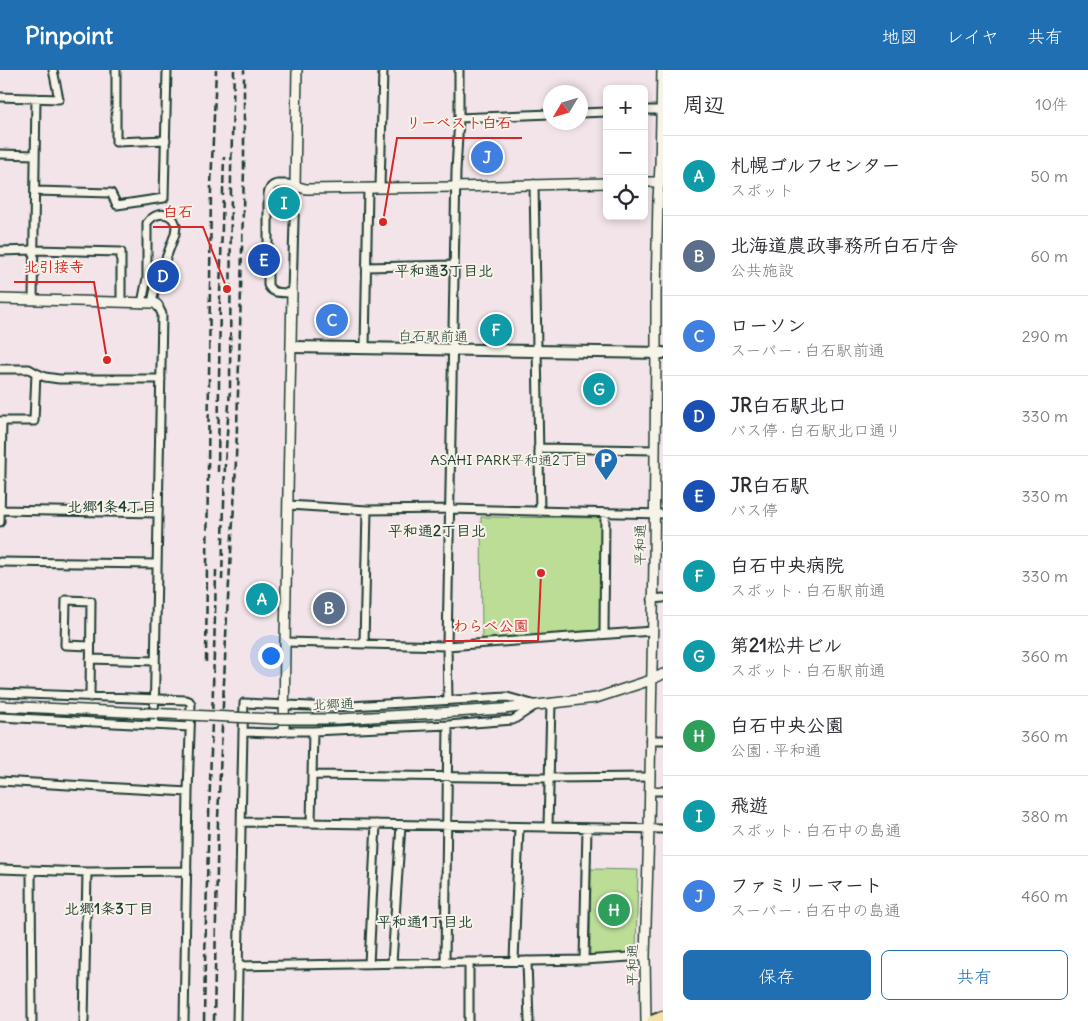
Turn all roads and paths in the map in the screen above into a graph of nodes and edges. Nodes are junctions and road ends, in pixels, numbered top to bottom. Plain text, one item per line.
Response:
1 (53, 70) edge
2 (116, 70) edge
3 (167, 70) edge
4 (297, 70) edge
5 (382, 70) edge
6 (459, 70) edge
7 (662, 70) edge
8 (0, 97) edge
9 (36, 98) junction
10 (648, 110) edge
11 (662, 110) edge
12 (603, 112) edge
13 (588, 113) edge
14 (543, 114) edge
15 (459, 118) junction
16 (166, 140) junction
17 (0, 154) edge
18 (35, 155) junction
19 (648, 182) edge
20 (661, 182) edge
21 (603, 183) edge
22 (534, 184) junction
23 (295, 186) junction
24 (380, 187) junction
25 (455, 187) junction
26 (368, 188) junction
27 (35, 191) junction
28 (34, 250) junction
29 (0, 251) edge
30 (454, 265) junction
31 (366, 267) junction
32 (659, 272) edge
33 (292, 293) junction
34 (0, 299) edge
35 (33, 300) junction
36 (121, 302) junction
37 (142, 303) junction
38 (155, 304) junction
39 (292, 347) junction
40 (365, 348) junction
41 (452, 350) junction
42 (537, 351) junction
43 (660, 353) edge
44 (0, 369) edge
45 (36, 373) junction
46 (161, 379) junction
47 (1, 421) edge
48 (659, 440) edge
49 (538, 448) junction
50 (655, 450) junction
51 (0, 464) edge
52 (288, 505) junction
53 (450, 509) junction
54 (0, 510) edge
55 (367, 510) junction
56 (540, 512) junction
57 (158, 513) junction
58 (605, 513) junction
59 (658, 514) edge
60 (0, 522) edge
61 (0, 562) edge
62 (157, 564) junction
63 (663, 598) edge
64 (652, 599) junction
65 (652, 630) junction
66 (604, 634) junction
67 (285, 642) junction
68 (364, 644) junction
69 (90, 646) junction
70 (447, 646) junction
71 (90, 659) junction
72 (155, 660) junction
73 (663, 674) edge
74 (651, 680) junction
75 (0, 693) edge
76 (90, 697) junction
77 (154, 699) junction
78 (448, 700) junction
79 (551, 703) junction
80 (285, 705) junction
81 (536, 705) junction
82 (0, 706) edge
83 (0, 717) edge
84 (154, 724) junction
85 (448, 725) junction
86 (190, 727) junction
87 (284, 731) junction
88 (313, 731) junction
89 (243, 732) junction
90 (650, 740) junction
91 (663, 740) edge
92 (312, 775) junction
93 (447, 777) junction
94 (650, 777) junction
95 (550, 778) junction
96 (0, 781) edge
97 (649, 791) junction
98 (663, 791) edge
99 (188, 792) junction
100 (242, 822) junction
101 (311, 823) junction
102 (376, 824) junction
103 (401, 825) junction
104 (447, 826) junction
105 (518, 826) junction
106 (548, 827) junction
107 (587, 828) junction
108 (649, 828) junction
109 (663, 829) edge
110 (0, 869) edge
111 (31, 870) junction
112 (187, 871) junction
113 (87, 872) junction
114 (645, 956) junction
115 (527, 960) junction
116 (584, 960) junction
117 (514, 961) junction
118 (469, 962) junction
119 (392, 963) junction
120 (444, 963) junction
121 (369, 964) junction
122 (238, 966) junction
123 (663, 1017) edge
124 (32, 1021) edge
125 (84, 1021) edge
126 (184, 1021) edge
127 (237, 1021) edge
128 (469, 1021) edge
129 (529, 1021) edge
130 (646, 1021) edge
131 (653, 1021) edge

1 - 9 street
2 - 16 street
3 - 16 street
4 - 23 street
5 - 24 street
6 - 15 street
7 - 11 street, 平和通
8 - 9 street
9 - 18 street
10 - 11 street
11 - 20 street, 平和通
12 - 13 street
14 - 15 street
15 - 25 street
16 - 27 street
17 - 18 street
18 - 27 street
19 - 20 street
20 - 32 street, 平和通
21 - 22 street
22 - 25 street
22 - 42 street
23 - 26 street
23 - 33 street
23 - 33 street
24 - 25 street
24 - 26 street
25 - 30 street
26 - 31 street
27 - 28 street
28 - 29 street
28 - 35 street
28 - 36 street
30 - 31 street
30 - 41 street
31 - 40 street
32 - 43 street, 平和通
33 - 39 street
34 - 35 street
35 - 36 street
36 - 37 street
37 - 38 street
37 - 38 street
38 - 46 street
39 - 40 main road, 白石駅前通
39 - 52 street
40 - 41 main road, 白石駅前通
41 - 42 main road, 白石駅前通
41 - 53 street
42 - 43 main road, 白石駅前通
42 - 49 street
43 - 48 street, 平和通
44 - 45 street
45 - 46 street
45 - 47 street
46 - 57 street
47 - 51 street
48 - 50 street, 平和通
49 - 50 street
49 - 56 street
50 - 59 street, 平和通
51 - 54 street
52 - 55 street
52 - 67 street
53 - 55 street
53 - 56 street
53 - 70 street
54 - 57 street
54 - 60 street
55 - 68 street
56 - 58 street
57 - 62 street
58 - 59 street
58 - 66 street
59 - 64 street, 平和通
61 - 62 street
62 - 72 street
63 - 64 street
64 - 65 street, 平和通
65 - 66 street
65 - 74 street, 平和通
66 - 70 street
67 - 68 street
67 - 80 street
68 - 70 street
69 - 69 street
69 - 71 street
70 - 78 street
71 - 72 street
71 - 76 street
72 - 77 street
73 - 74 street, 北郷通
74 - 79 street, 北郷通
74 - 90 street, 平和通
75 - 76 street
76 - 77 street
77 - 84 street
77 - 86 street
78 - 80 street
78 - 81 street
79 - 81 street, 北郷通
79 - 95 street
80 - 87 street
80 - 89 street
81 - 82 street, 北郷通, bridge
81 - 85 street
83 - 84 street
84 - 86 street
85 - 88 street
85 - 93 street
86 - 99 street
87 - 88 street
87 - 89 street
88 - 92 street
89 - 100 street
90 - 91 street
90 - 94 street, 平和通
92 - 93 street
92 - 101 street
93 - 95 street
93 - 104 street
94 - 95 street
94 - 97 street, 平和通
95 - 106 street
96 - 99 street
97 - 98 street
97 - 108 street, 平和通
99 - 112 street
100 - 101 street
100 - 122 street
101 - 102 street
102 - 103 street
102 - 121 street
103 - 104 street
103 - 119 street
104 - 105 street
104 - 120 street
105 - 106 street
105 - 117 street
106 - 107 street
107 - 108 street
107 - 116 street
108 - 109 street
108 - 114 street, 平和通
110 - 111 street
111 - 113 street
111 - 124 street
112 - 113 street
112 - 126 street
113 - 125 street
114 - 116 street
114 - 130 street, 平和通
115 - 116 street
115 - 117 street
115 - 129 street
117 - 118 street
118 - 120 street
118 - 128 street
119 - 120 street
119 - 121 street
121 - 122 street
122 - 127 street
123 - 131 main road

